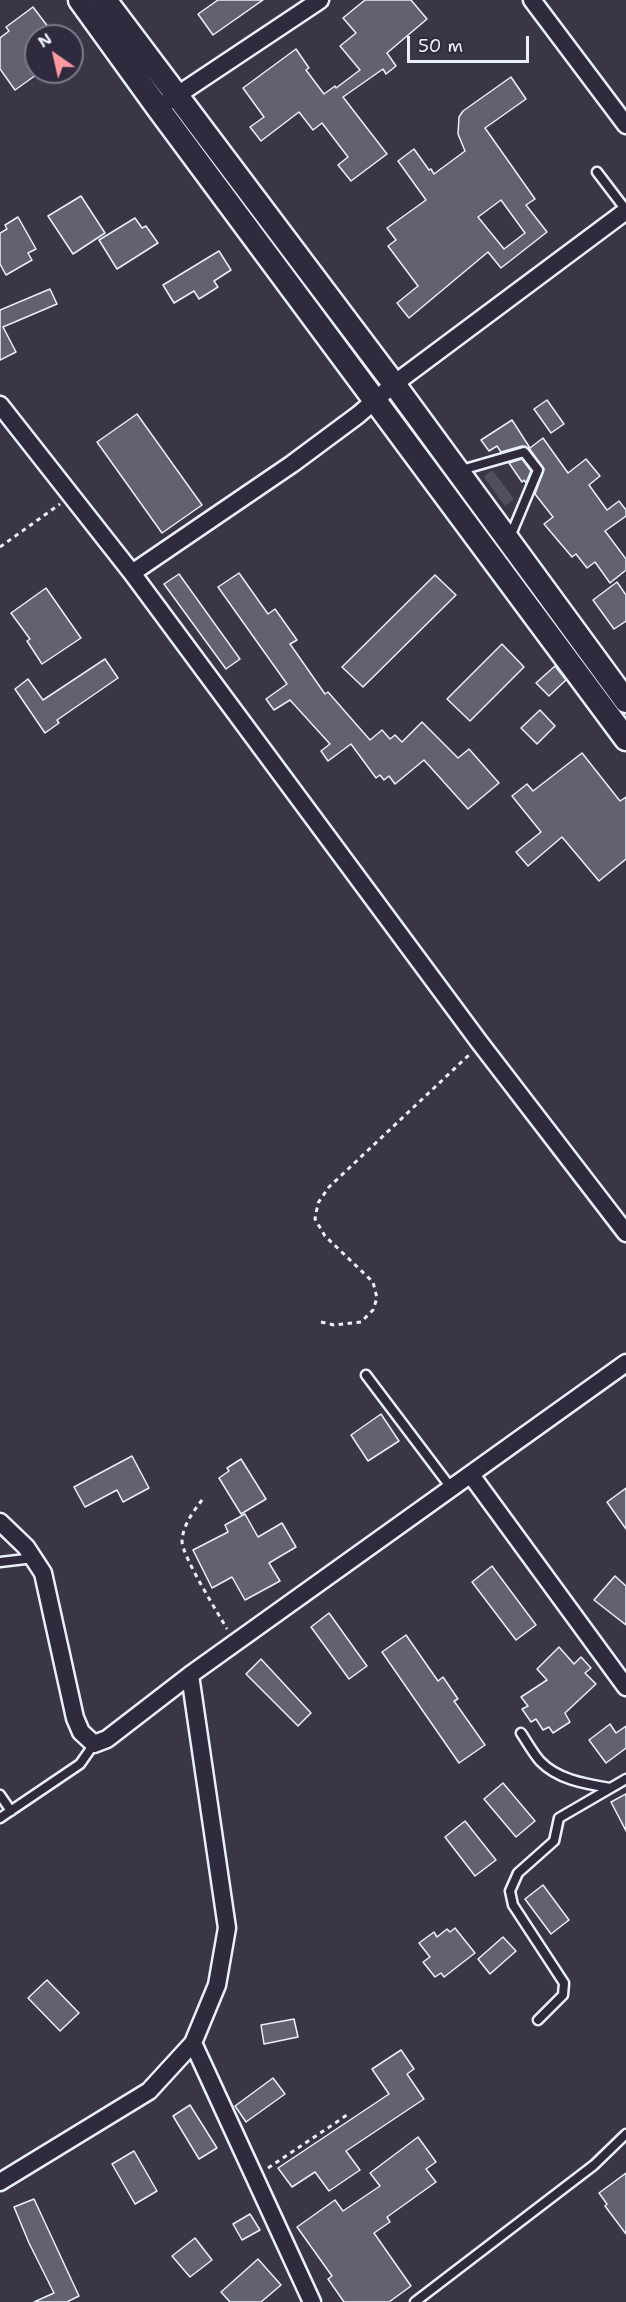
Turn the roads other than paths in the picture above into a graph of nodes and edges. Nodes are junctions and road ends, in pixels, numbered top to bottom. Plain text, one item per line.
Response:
1 (80, 0) edge
2 (105, 0) edge
3 (320, 0) edge
4 (532, 0) edge
5 (166, 101) junction
6 (626, 124) edge
7 (597, 172) dead end
8 (626, 211) edge
9 (394, 384) junction
10 (375, 400) junction
11 (0, 405) edge
12 (458, 471) junction
13 (509, 541) junction
14 (132, 573) junction
15 (626, 700) edge
16 (626, 739) edge
17 (626, 1233) edge
18 (626, 1363) edge
19 (366, 1375) dead end
20 (471, 1475) junction
21 (452, 1489) junction
22 (0, 1522) edge
23 (34, 1558) junction
24 (0, 1562) edge
25 (190, 1675) junction
26 (626, 1687) edge
27 (521, 1733) dead end
28 (94, 1744) junction
29 (626, 1779) edge
30 (610, 1788) junction
31 (0, 1795) edge
32 (11, 1811) junction
33 (0, 1818) edge
34 (538, 2020) dead end
35 (193, 2043) junction
36 (626, 2134) edge
37 (0, 2182) edge
38 (312, 2302) edge
39 (415, 2302) edge

1 - 5 street
2 - 5 street
3 - 5 street
4 - 6 street
5 - 9 street
5 - 10 street
7 - 8 lane
8 - 9 street
9 - 10 street
9 - 12 street
10 - 14 street
10 - 16 street
11 - 14 street
12 - 13 street
12 - 13 lane
13 - 15 street
14 - 17 street
18 - 20 street
19 - 21 lane
20 - 21 street
20 - 26 street
21 - 25 street
22 - 23 street
23 - 24 lane
23 - 28 street
25 - 28 street
25 - 35 street
27 - 30 lane
28 - 32 lane
29 - 30 lane
30 - 34 lane
31 - 32 lane
32 - 33 lane
35 - 37 street
35 - 38 street
36 - 39 lane

